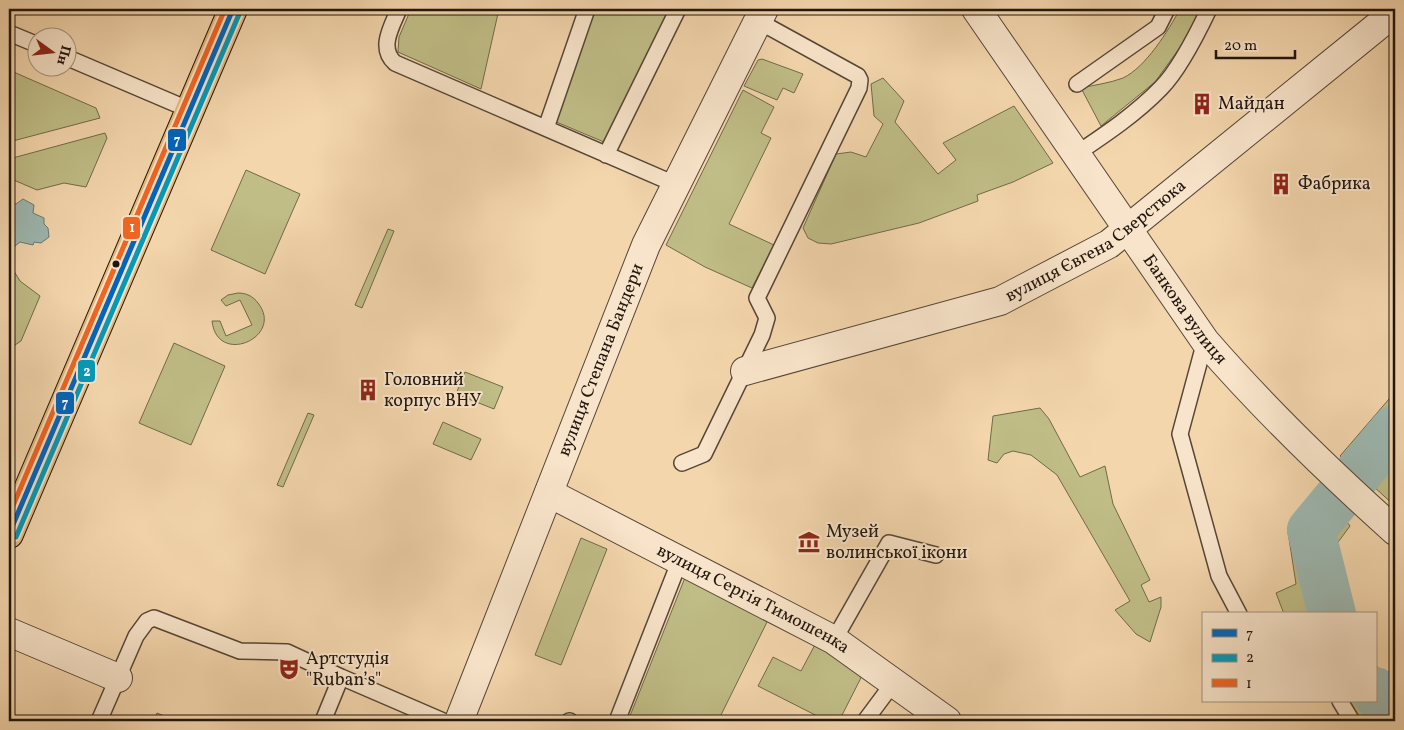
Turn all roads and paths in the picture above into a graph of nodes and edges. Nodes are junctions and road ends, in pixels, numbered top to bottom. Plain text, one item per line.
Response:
1 (233, 9) edge
2 (399, 9) edge
3 (587, 9) edge
4 (678, 9) edge
5 (976, 9) edge
6 (1167, 9) edge
7 (1209, 9) edge
8 (1395, 12) edge
9 (761, 15) edge
10 (9, 33) edge
11 (28, 41) edge
12 (78, 62) edge
13 (1077, 84) dead end
14 (190, 110) junction
15 (546, 128) junction
16 (1076, 154) junction
17 (606, 155) junction
18 (677, 185) junction
19 (1128, 230) junction
20 (1205, 340) junction
21 (745, 371) junction
22 (682, 463) dead end
23 (549, 493) junction
24 (1395, 531) edge
25 (9, 534) edge
26 (936, 555) dead end
27 (680, 560) junction
28 (1238, 612) edge
29 (9, 632) edge
30 (834, 640) junction
31 (341, 677) junction
32 (118, 678) junction
33 (894, 682) junction
34 (1341, 702) edge
35 (99, 721) edge
36 (323, 721) edge
37 (443, 721) edge
38 (459, 721) edge
39 (617, 721) edge
40 (865, 721) edge
41 (947, 721) edge
42 (1352, 721) edge

1 - 14 main road
2 - 15 lane
3 - 15 lane
4 - 17 lane
5 - 16 street, Банкова вулиця
6 - 13 lane
7 - 16 lane
8 - 19 street, вулиця Євгена Сверстюка
9 - 18 street, вулиця Степана Бандери
9 - 21 lane
10 - 11 lane
12 - 14 lane
14 - 25 main road
15 - 17 lane
16 - 19 street, Банкова вулиця
17 - 18 lane
18 - 23 street, вулиця Степана Бандери
19 - 20 street, Банкова вулиця
19 - 21 street, вулиця Євгена Сверстюка
20 - 24 street, Банкова вулиця
20 - 28 lane
21 - 22 lane
23 - 27 street, вулиця Сергія Тимошенка
23 - 38 street, вулиця Степана Бандери
26 - 30 lane
27 - 30 street, вулиця Сергія Тимошенка
27 - 39 lane
29 - 32 street
30 - 33 street, вулиця Сергія Тимошенка
31 - 32 lane
31 - 36 lane
31 - 37 lane
32 - 35 lane
33 - 40 lane
33 - 41 street, вулиця Сергія Тимошенка
34 - 42 lane

